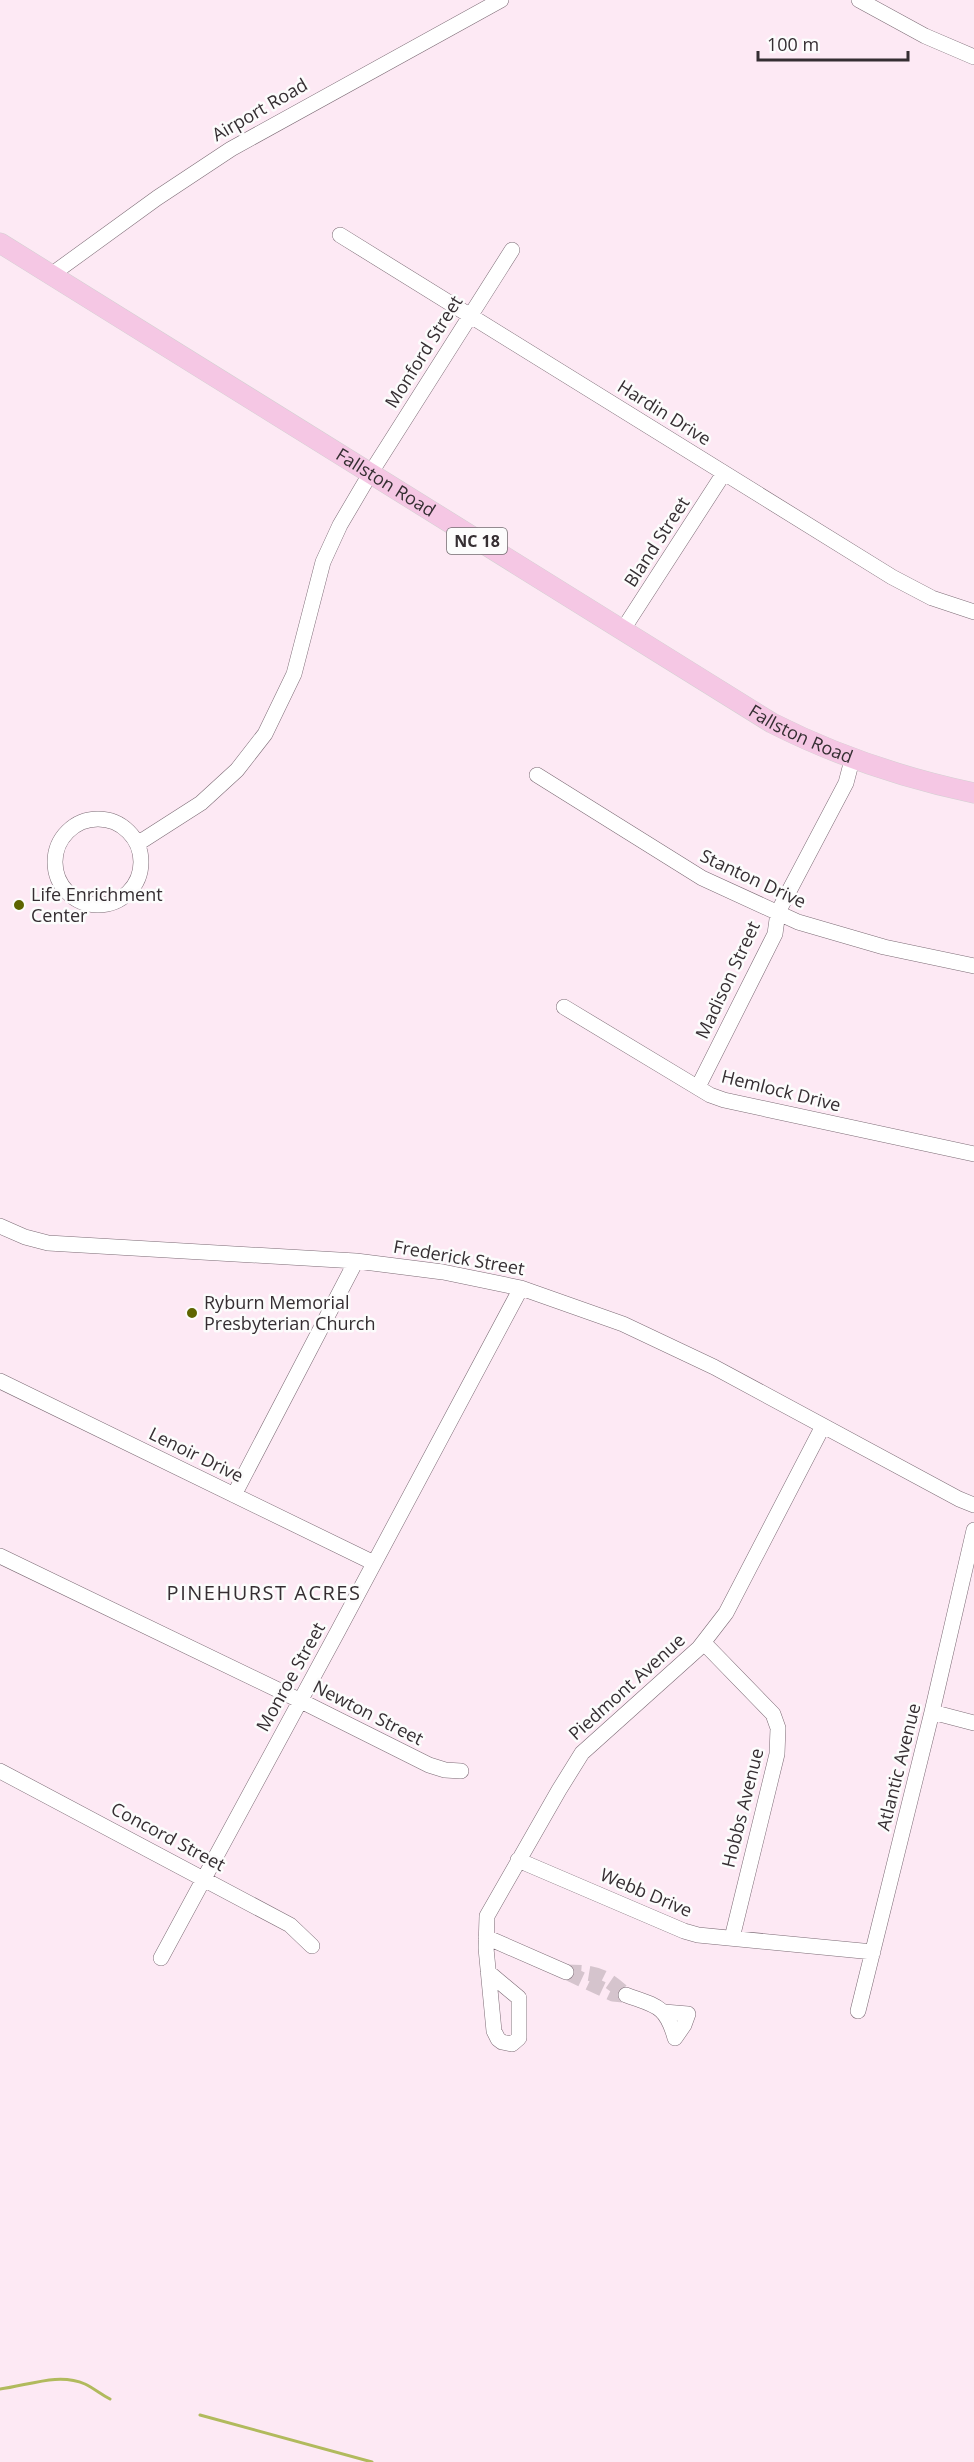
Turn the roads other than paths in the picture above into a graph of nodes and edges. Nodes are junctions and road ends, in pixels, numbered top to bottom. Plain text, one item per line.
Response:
1 (501, 0) edge
2 (859, 0) edge
3 (974, 57) edge
4 (340, 235) dead end
5 (0, 243) edge
6 (512, 250) dead end
7 (51, 275) junction
8 (470, 316) junction
9 (724, 473) junction
10 (370, 474) junction
11 (974, 612) edge
12 (622, 631) junction
13 (852, 760) junction
14 (537, 775) dead end
15 (974, 793) edge
16 (137, 844) junction
17 (778, 912) junction
18 (974, 966) edge
19 (564, 1007) dead end
20 (698, 1087) junction
21 (974, 1154) edge
22 (0, 1226) edge
23 (356, 1261) junction
24 (521, 1288) junction
25 (0, 1381) edge
26 (823, 1426) junction
27 (234, 1495) junction
28 (974, 1505) edge
29 (974, 1530) edge
30 (0, 1556) edge
31 (375, 1563) junction
32 (704, 1643) junction
33 (301, 1701) junction
34 (932, 1712) junction
35 (974, 1723) edge
36 (0, 1771) edge
37 (461, 1771) dead end
38 (518, 1860) junction
39 (204, 1877) junction
40 (486, 1937) junction
41 (732, 1938) junction
42 (312, 1946) dead end
43 (873, 1952) junction
44 (160, 1958) dead end
45 (566, 1972) tunnel mouth
46 (489, 1979) dead end
47 (626, 1995) tunnel mouth
48 (664, 2012) dead end
49 (858, 2012) dead end

1 - 7 street, Airport Road
2 - 3 street
4 - 8 street, Hardin Drive
5 - 7 main road, Fallston Road / NC 18
6 - 8 street, Monford Street
7 - 10 main road, Fallston Road / NC 18
8 - 9 street, Hardin Drive
8 - 10 street, Monford Street
9 - 11 street, Hardin Drive
9 - 12 street, Bland Street
10 - 12 main road, Fallston Road / NC 18
10 - 16 street, Monford Street
12 - 13 main road, Fallston Road / NC 18
13 - 15 main road, Fallston Road / NC 18
13 - 17 street, Madison Street
14 - 17 street, Stanton Drive
16 - 16 street
17 - 18 street, Stanton Drive
17 - 20 street, Madison Street
19 - 20 street, Hemlock Drive
20 - 21 street, Hemlock Drive
22 - 23 street, Frederick Street
23 - 24 street, Frederick Street
23 - 27 street
24 - 26 street, Frederick Street
24 - 31 street, Monroe Street
25 - 27 street, Lenoir Drive
26 - 28 street, Frederick Street
26 - 32 street, Piedmont Avenue
27 - 31 street, Lenoir Drive
29 - 34 street, Atlantic Avenue
30 - 33 street, Newton Street
31 - 33 street, Monroe Street
32 - 38 street, Piedmont Avenue
32 - 41 street, Hobbs Avenue
33 - 37 street, Newton Street
33 - 39 street, Monroe Street
34 - 35 street
34 - 43 street, Atlantic Avenue
36 - 39 street, Concord Street
38 - 40 street, Piedmont Avenue
38 - 41 street, Webb Drive
39 - 42 street, Concord Street
39 - 44 street, Monroe Street
40 - 45 street
40 - 46 street, Piedmont Avenue
41 - 43 street, Webb Drive
43 - 49 street, Atlantic Avenue
47 - 48 street

